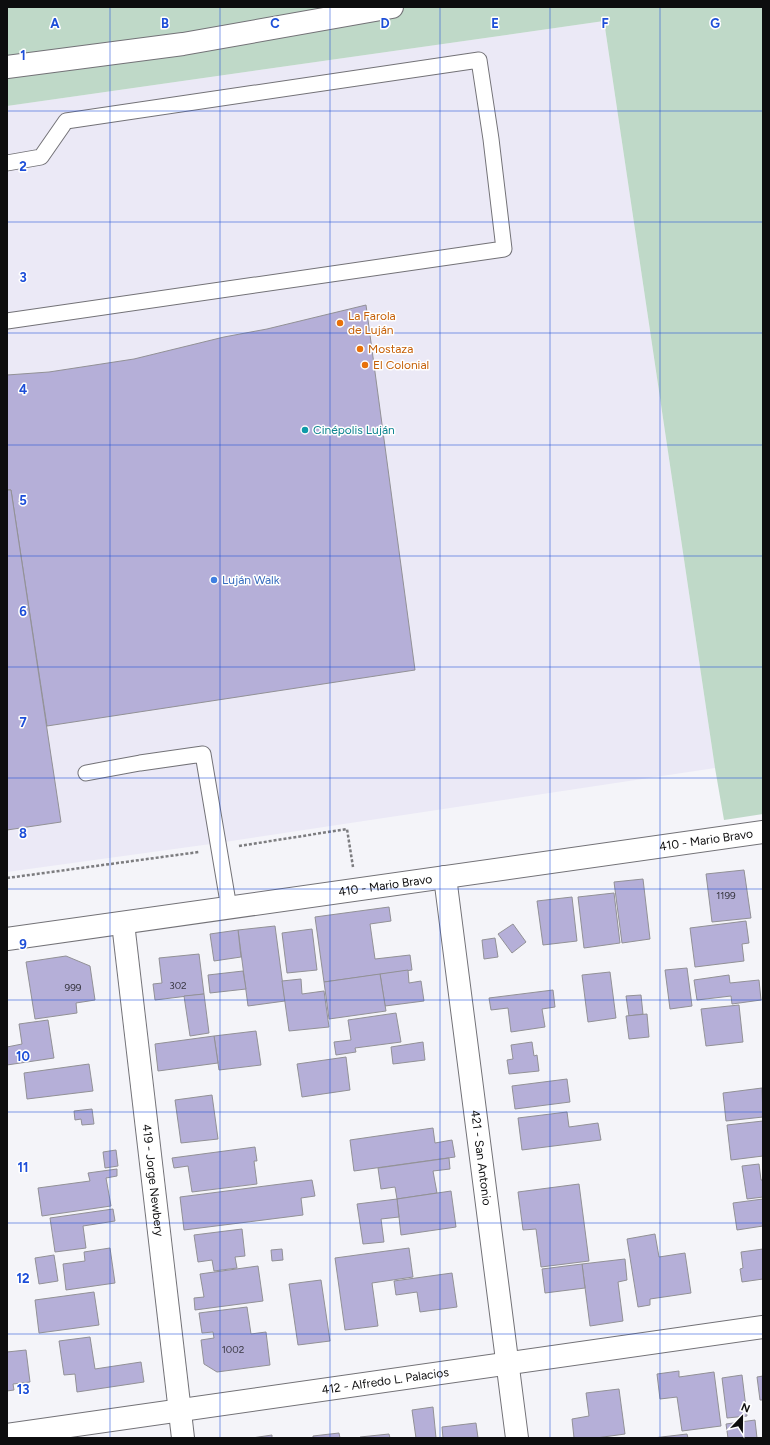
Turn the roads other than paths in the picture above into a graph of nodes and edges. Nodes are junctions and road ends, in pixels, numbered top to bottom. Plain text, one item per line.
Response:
1 (392, 7) edge
2 (7, 67) edge
3 (7, 163) edge
4 (7, 320) edge
5 (86, 773) dead end
6 (763, 832) edge
7 (445, 878) junction
8 (229, 908) junction
9 (123, 923) junction
10 (7, 939) edge
11 (763, 1327) edge
12 (507, 1364) junction
13 (179, 1410) junction
14 (7, 1435) edge
15 (183, 1438) edge
16 (517, 1438) edge

1 - 2 street
3 - 4 lane
5 - 8 lane
6 - 7 street, 410 - Mario Bravo
7 - 8 street, 410 - Mario Bravo
7 - 12 street, 421 - San Antonio
8 - 9 street, 410 - Mario Bravo
9 - 10 street, 410 - Mario Bravo
9 - 13 street, 419 - Jorge Newbery
11 - 12 street, 412 - Alfredo L. Palacios
12 - 13 street, 412 - Alfredo L. Palacios
12 - 16 street, 421 - San Antonio
13 - 14 street, 412 - Alfredo L. Palacios
13 - 15 street, 419 - Jorge Newbery

